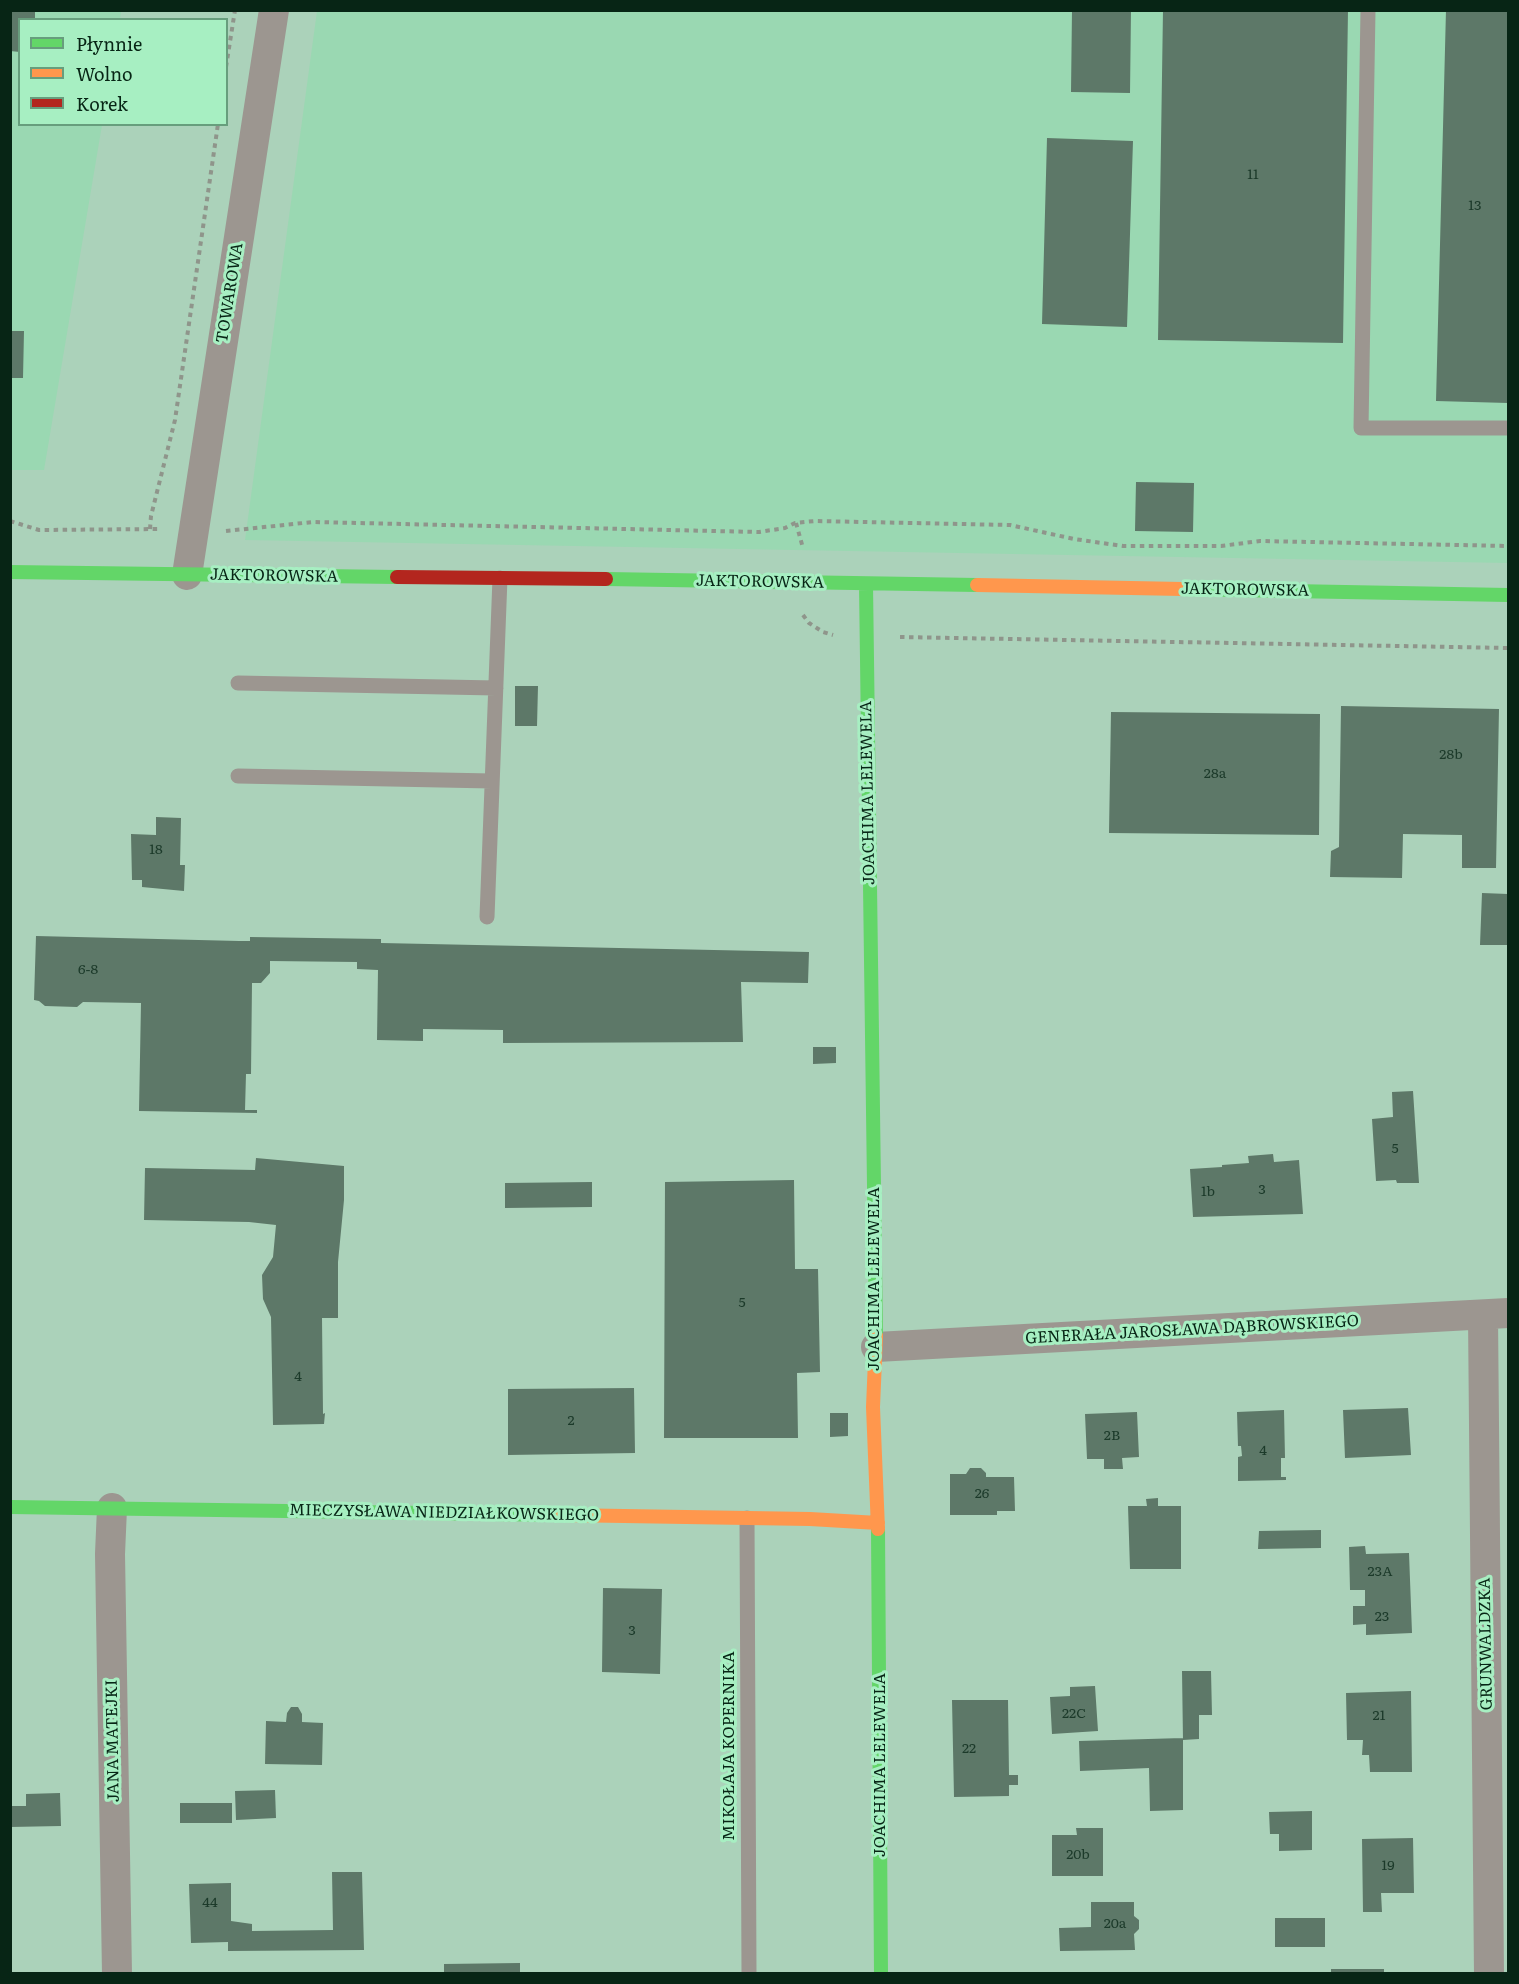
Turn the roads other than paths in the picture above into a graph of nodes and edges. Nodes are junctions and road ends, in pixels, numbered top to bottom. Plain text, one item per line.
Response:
1 (274, 10) edge
2 (1368, 10) edge
3 (1509, 428) edge
4 (10, 572) edge
5 (187, 575) junction
6 (500, 578) junction
7 (866, 584) junction
8 (1509, 595) edge
9 (238, 683) dead end
10 (496, 688) junction
11 (238, 776) dead end
12 (492, 781) junction
13 (487, 917) dead end
14 (1496, 1314) edge
15 (876, 1347) junction
16 (10, 1508) edge
17 (112, 1508) junction
18 (747, 1518) junction
19 (878, 1523) junction
20 (117, 1974) edge
21 (749, 1974) edge
22 (881, 1974) edge
23 (1489, 1974) edge

1 - 5 street, TOWAROWA
2 - 3 lane
4 - 5 street, JAKTOROWSKA
5 - 6 street, JAKTOROWSKA
6 - 7 street, JAKTOROWSKA
6 - 10 lane
7 - 8 street, JAKTOROWSKA
7 - 15 street, JOACHIMA LELEWELA
9 - 10 lane
10 - 12 lane
11 - 12 lane
12 - 13 lane
14 - 15 street, GENERAŁA JAROSŁAWA DĄBROWSKIEGO
14 - 23 street, GRUNWALDZKA
15 - 19 street, JOACHIMA LELEWELA
16 - 17 street, MIECZYSŁAWA NIEDZIAŁKOWSKIEGO
17 - 18 street, MIECZYSŁAWA NIEDZIAŁKOWSKIEGO
17 - 20 street, JANA MATEJKI
18 - 19 street, MIECZYSŁAWA NIEDZIAŁKOWSKIEGO
18 - 21 lane, MIKOŁAJA KOPERNIKA
19 - 22 street, JOACHIMA LELEWELA

